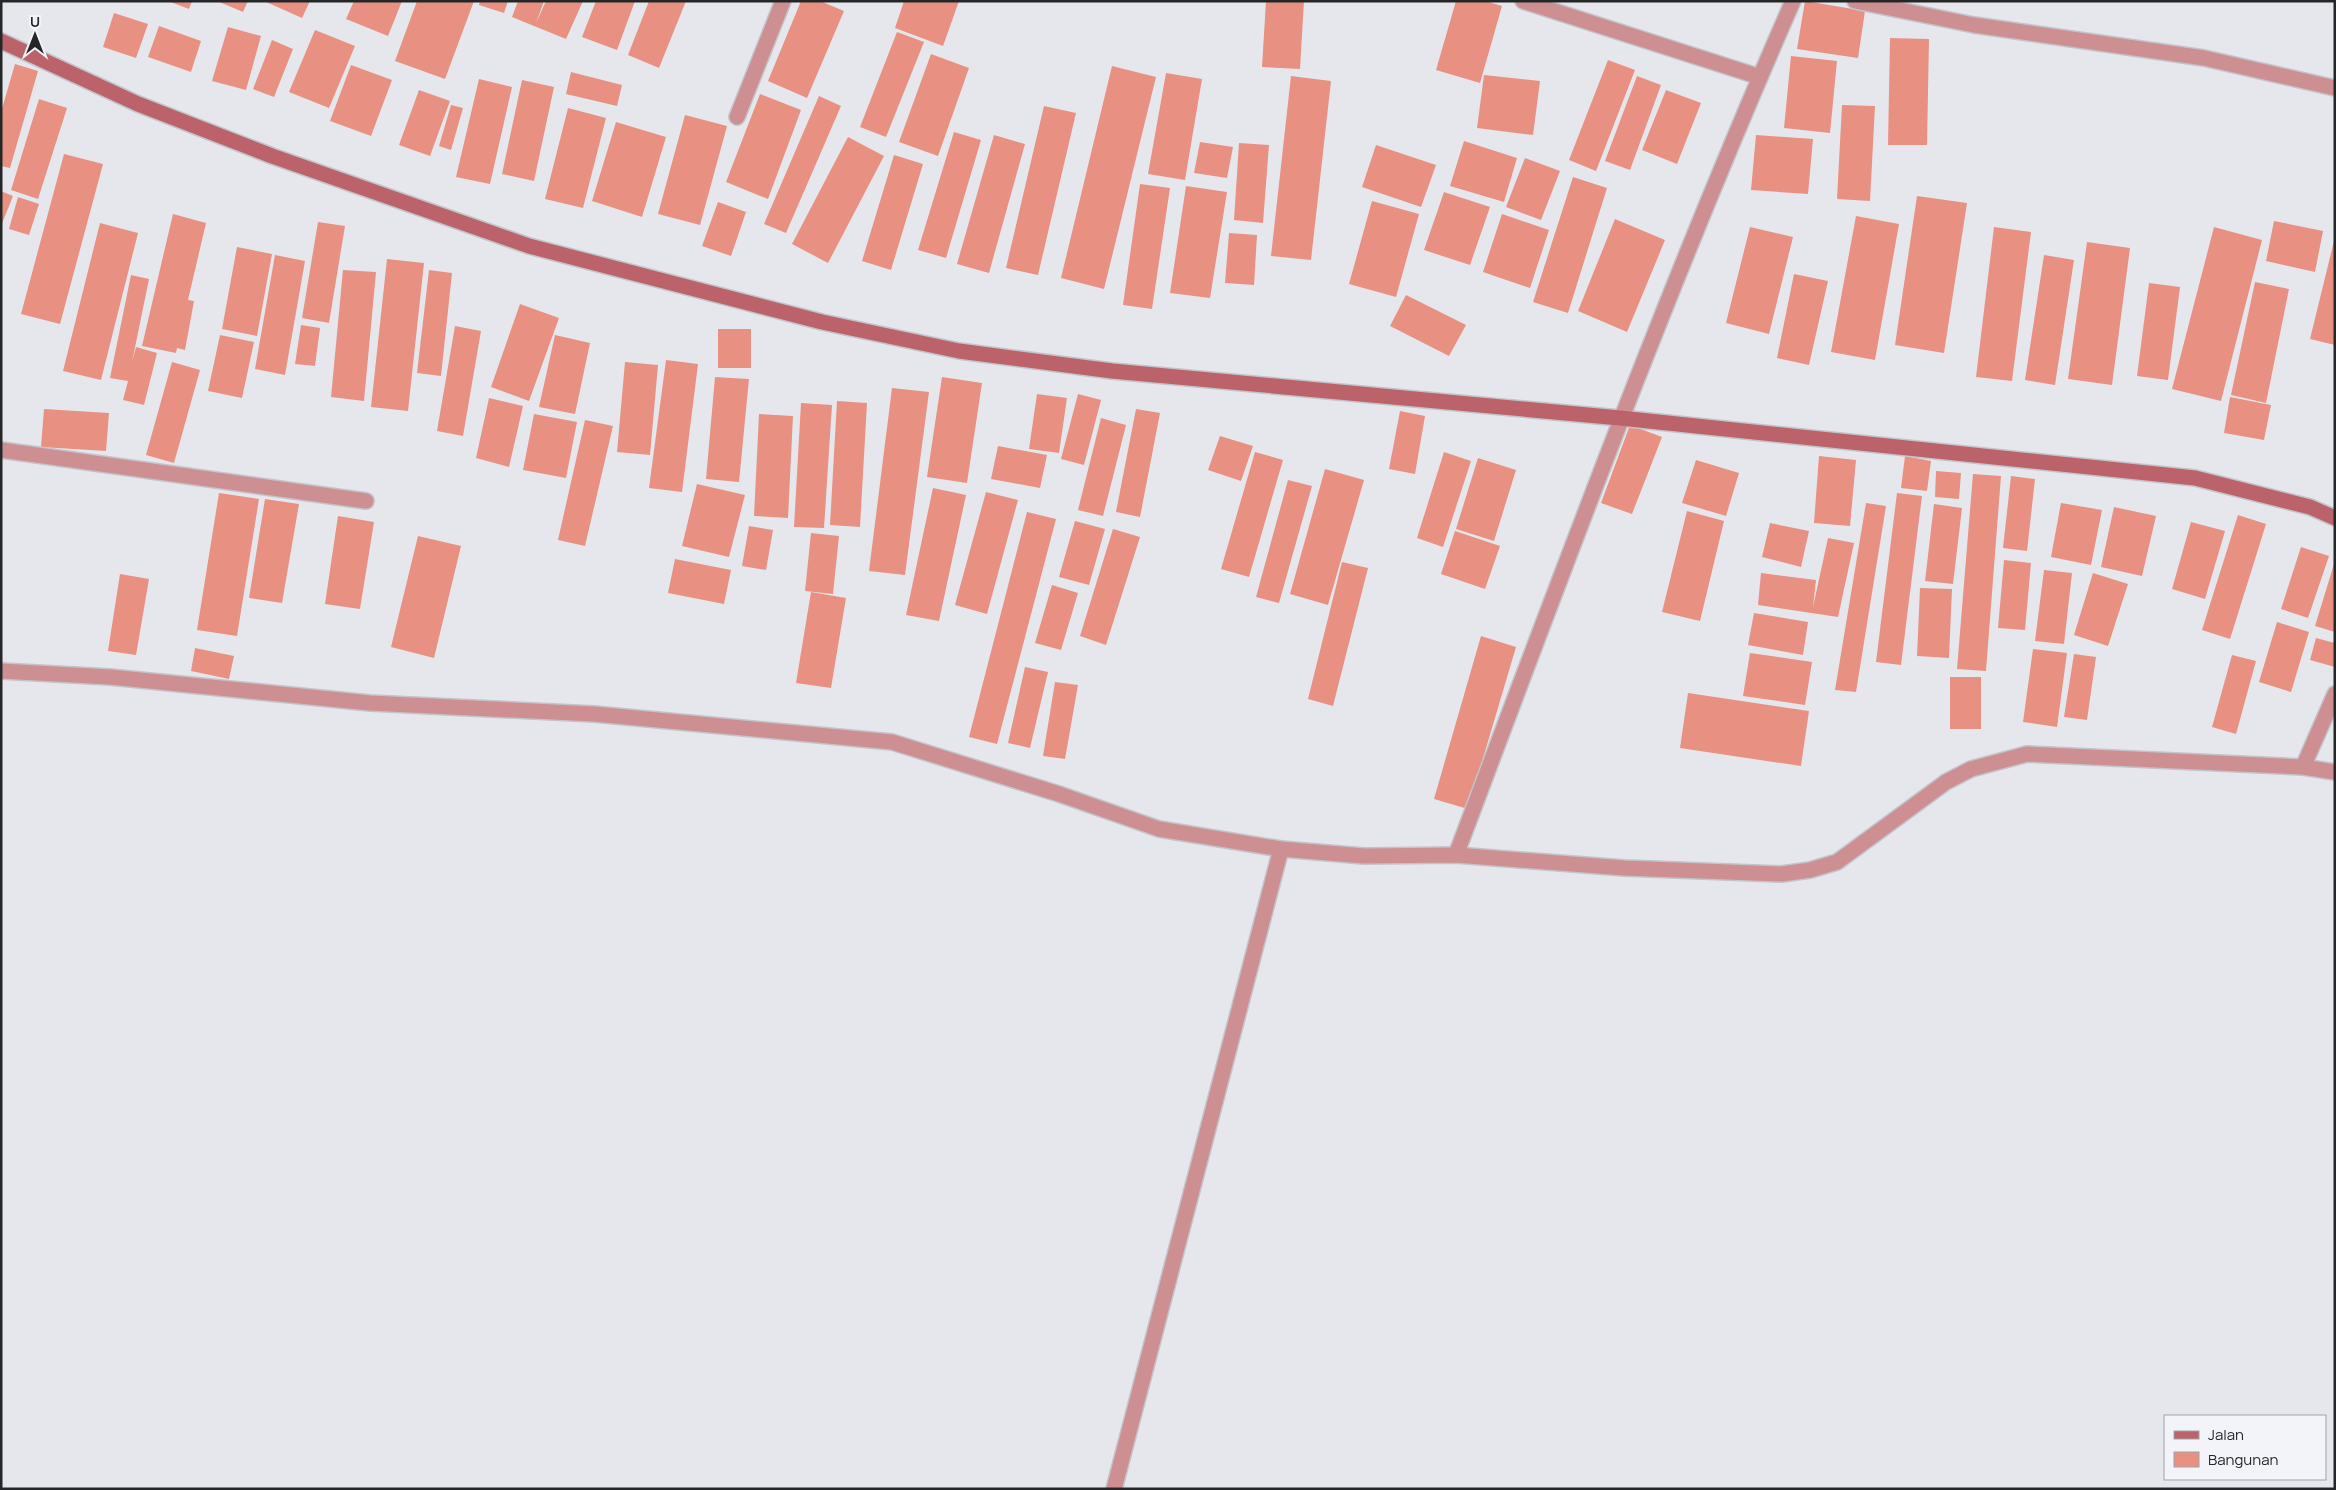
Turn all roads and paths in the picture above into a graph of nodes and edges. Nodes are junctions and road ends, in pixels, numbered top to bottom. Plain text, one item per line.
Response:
1 (783, 1) edge
2 (1523, 1) edge
3 (1793, 1) edge
4 (1855, 1) edge
5 (1, 41) edge
6 (1760, 76) junction
7 (2335, 88) edge
8 (737, 117) dead end
9 (1620, 418) junction
10 (1, 450) edge
11 (366, 502) dead end
12 (2335, 518) edge
13 (1, 671) edge
14 (2335, 694) edge
15 (2303, 768) junction
16 (2335, 772) edge
17 (1280, 849) junction
18 (1456, 855) junction
19 (1114, 1489) edge

1 - 8 street
2 - 6 street
3 - 6 street
4 - 7 street
5 - 9 street
6 - 9 street
9 - 12 street
9 - 18 street
10 - 11 street
13 - 17 street
14 - 15 street
15 - 16 street
15 - 18 street
17 - 18 street
17 - 19 street

